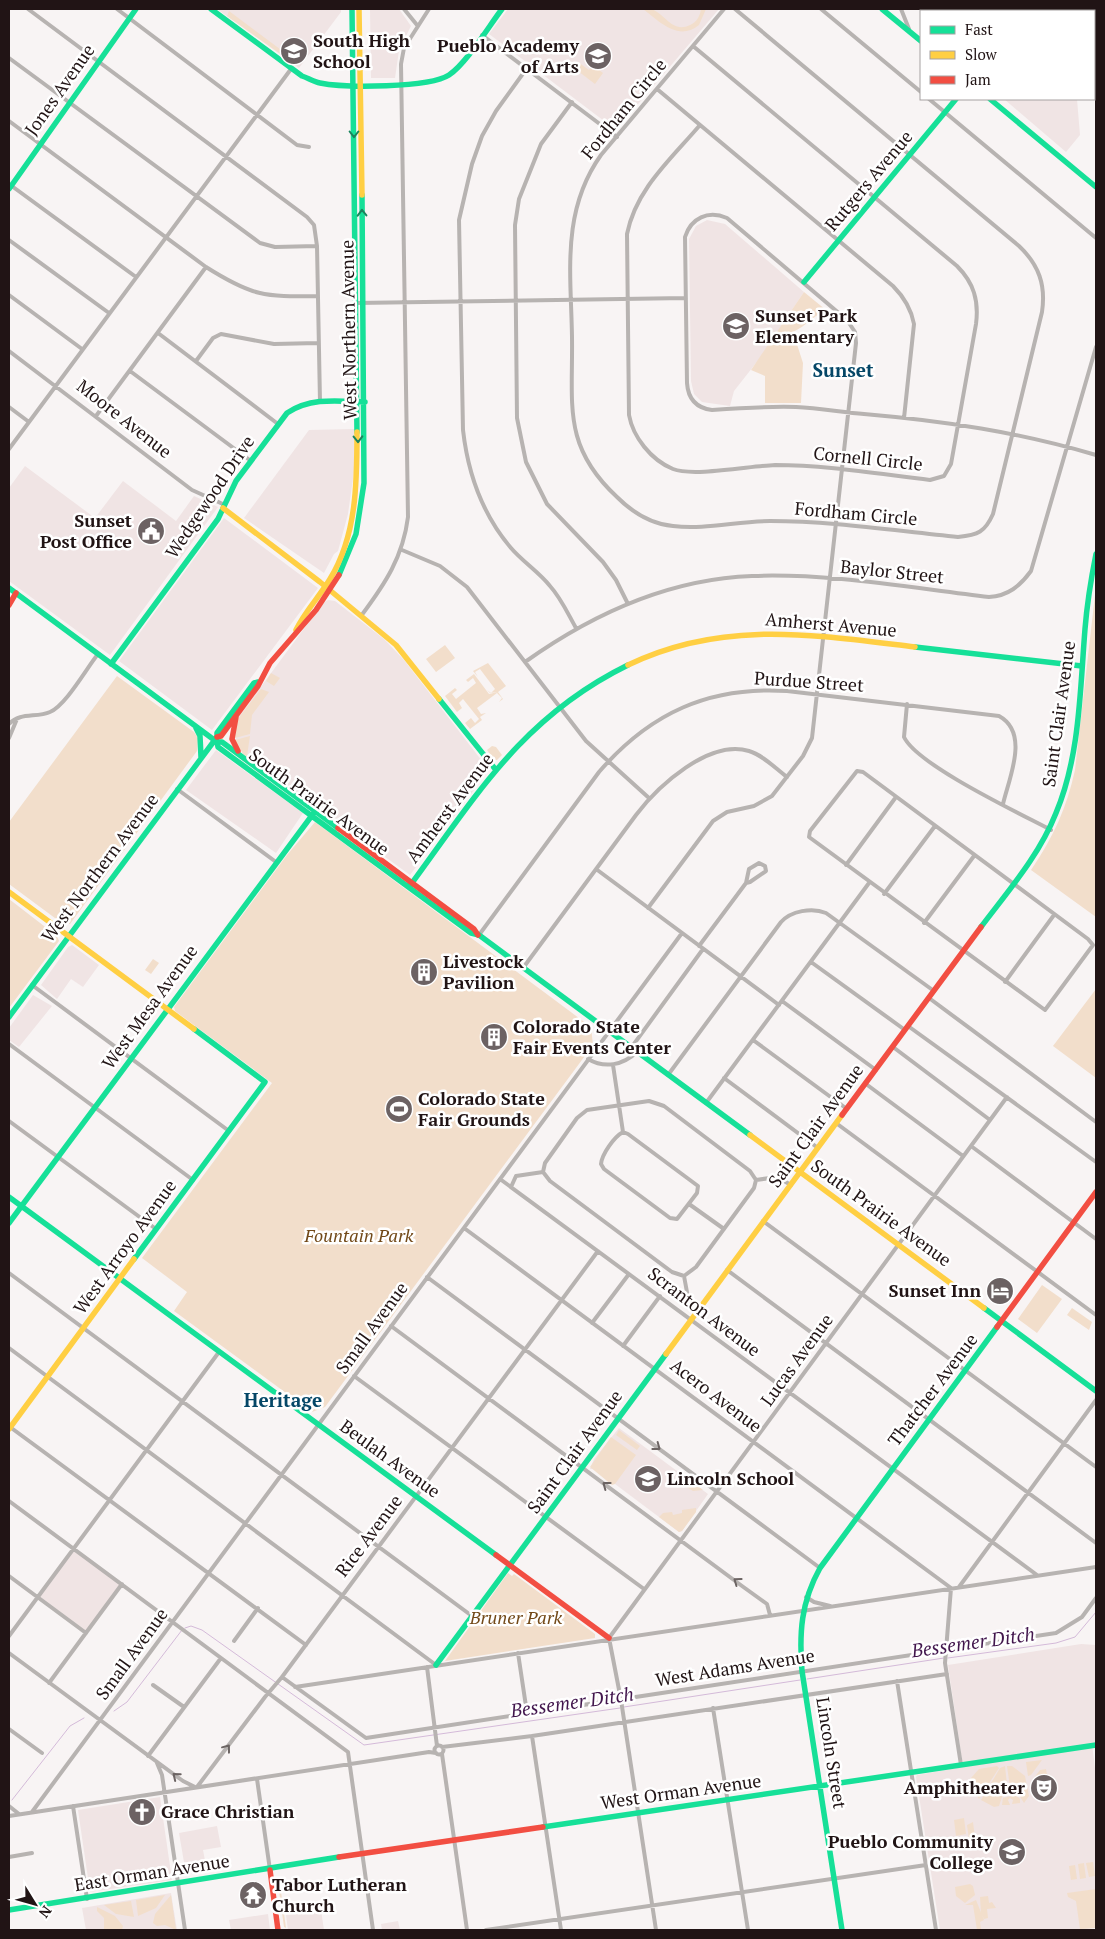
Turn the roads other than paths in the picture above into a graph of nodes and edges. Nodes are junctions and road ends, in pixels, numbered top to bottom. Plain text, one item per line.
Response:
1 (28, 9) edge
2 (117, 9) edge
3 (136, 9) edge
4 (211, 9) edge
5 (352, 9) edge
6 (359, 9) edge
7 (404, 9) edge
8 (429, 9) edge
9 (502, 9) edge
10 (724, 9) edge
11 (735, 9) edge
12 (821, 9) edge
13 (882, 9) edge
14 (902, 9) edge
15 (129, 18) junction
16 (1096, 20) edge
17 (416, 26) junction
18 (912, 33) junction
19 (482, 35) junction
20 (920, 40) edge
21 (693, 46) junction
22 (1096, 54) edge
23 (9, 58) edge
24 (99, 62) junction
25 (527, 68) junction
26 (291, 69) junction
27 (402, 83) junction
28 (356, 85) junction
29 (657, 89) junction
30 (920, 91) edge
31 (930, 100) edge
32 (955, 100) edge
33 (991, 100) edge
34 (572, 102) junction
35 (69, 104) junction
36 (945, 112) junction
37 (257, 114) junction
38 (9, 121) edge
39 (700, 124) junction
40 (617, 137) junction
41 (40, 144) junction
42 (309, 146) dead end
43 (910, 155) junction
44 (225, 157) junction
45 (10, 186) edge
46 (1096, 187) edge
47 (195, 197) junction
48 (875, 198) junction
49 (166, 236) junction
50 (1096, 238) edge
51 (9, 240) edge
52 (839, 240) junction
53 (317, 246) junction
54 (206, 268) junction
55 (136, 277) junction
56 (804, 282) junction
57 (9, 295) edge
58 (317, 296) junction
59 (686, 298) junction
60 (627, 300) junction
61 (516, 301) junction
62 (572, 301) junction
63 (405, 302) junction
64 (356, 303) junction
65 (364, 303) junction
66 (460, 303) junction
67 (109, 312) junction
68 (158, 334) junction
69 (318, 343) junction
70 (1096, 347) edge
71 (82, 349) junction
72 (9, 351) edge
73 (196, 361) junction
74 (130, 371) junction
75 (56, 385) junction
76 (320, 402) junction
77 (358, 402) junction
78 (365, 402) junction
79 (9, 407) edge
80 (848, 413) junction
81 (96, 416) junction
82 (904, 418) junction
83 (29, 422) junction
84 (278, 424) junction
85 (958, 424) junction
86 (1013, 433) junction
87 (1067, 447) junction
88 (9, 449) edge
89 (1096, 455) edge
90 (251, 461) junction
91 (842, 469) junction
92 (224, 506) junction
93 (836, 525) junction
94 (402, 550) junction
95 (1096, 554) edge
96 (831, 579) junction
97 (328, 587) junction
98 (9, 588) edge
99 (16, 593) junction
100 (628, 604) junction
101 (9, 605) edge
102 (361, 616) junction
103 (576, 628) junction
104 (823, 636) junction
105 (98, 654) junction
106 (525, 662) junction
107 (111, 664) junction
108 (1082, 666) junction
109 (258, 682) junction
110 (818, 695) junction
111 (907, 704) junction
112 (560, 706) junction
113 (18, 717) junction
114 (236, 717) junction
115 (9, 724) edge
116 (195, 726) junction
117 (9, 738) edge
118 (216, 740) junction
119 (240, 755) junction
120 (201, 757) junction
121 (608, 761) junction
122 (496, 770) junction
123 (787, 777) junction
124 (177, 789) junction
125 (896, 797) junction
126 (649, 798) junction
127 (1003, 804) junction
128 (313, 813) junction
129 (935, 826) junction
130 (1051, 830) junction
131 (974, 856) junction
132 (276, 862) junction
133 (846, 865) junction
134 (596, 869) junction
135 (746, 883) junction
136 (869, 883) junction
137 (411, 885) junction
138 (1013, 885) junction
139 (9, 892) edge
140 (884, 894) junction
141 (648, 908) junction
142 (1054, 916) junction
143 (840, 923) junction
144 (924, 923) junction
145 (682, 933) junction
146 (479, 935) junction
147 (68, 937) junction
148 (699, 946) junction
149 (703, 949) junction
150 (964, 951) junction
151 (811, 962) junction
152 (523, 968) junction
153 (740, 977) junction
154 (1005, 982) junction
155 (32, 985) junction
156 (934, 992) junction
157 (929, 998) junction
158 (782, 1001) junction
159 (779, 1005) junction
160 (166, 1010) junction
161 (9, 1017) edge
162 (907, 1028) junction
163 (609, 1032) junction
164 (753, 1040) junction
165 (9, 1044) edge
166 (892, 1047) junction
167 (631, 1048) junction
168 (637, 1052) junction
169 (130, 1059) junction
170 (588, 1059) junction
171 (613, 1065) junction
172 (876, 1070) junction
173 (668, 1075) junction
174 (724, 1078) junction
175 (866, 1084) junction
176 (1007, 1097) junction
177 (706, 1103) junction
178 (619, 1105) junction
179 (94, 1108) junction
180 (847, 1109) junction
181 (990, 1120) junction
182 (9, 1121) edge
183 (1096, 1122) edge
184 (836, 1123) junction
185 (229, 1131) junction
186 (623, 1132) junction
187 (970, 1146) junction
188 (818, 1148) junction
189 (963, 1156) junction
190 (58, 1158) junction
191 (1096, 1162) edge
192 (508, 1167) junction
193 (543, 1172) junction
194 (800, 1172) junction
195 (516, 1176) junction
196 (500, 1179) junction
197 (193, 1180) junction
198 (756, 1180) junction
199 (791, 1185) junction
200 (511, 1187) junction
201 (1096, 1192) edge
202 (934, 1195) junction
203 (9, 1197) edge
204 (689, 1204) junction
205 (21, 1206) junction
206 (764, 1221) junction
207 (9, 1223) edge
208 (1074, 1223) junction
209 (464, 1228) junction
210 (724, 1229) junction
211 (156, 1230) junction
212 (1096, 1239) edge
213 (899, 1245) junction
214 (598, 1251) junction
215 (727, 1270) junction
216 (1038, 1271) junction
217 (9, 1273) edge
218 (629, 1274) junction
219 (684, 1276) junction
220 (427, 1277) junction
221 (120, 1279) junction
222 (862, 1294) junction
223 (660, 1296) junction
224 (561, 1300) junction
225 (688, 1304) junction
226 (700, 1308) junction
227 (680, 1312) junction
228 (1096, 1314) edge
229 (691, 1320) junction
230 (1002, 1321) junction
231 (592, 1323) junction
232 (391, 1326) junction
233 (83, 1328) junction
234 (826, 1343) junction
235 (623, 1346) junction
236 (9, 1348) edge
237 (524, 1349) junction
238 (219, 1352) junction
239 (654, 1369) junction
240 (966, 1370) junction
241 (48, 1376) junction
242 (354, 1376) junction
243 (1096, 1391) edge
244 (789, 1393) junction
245 (489, 1398) junction
246 (1096, 1400) edge
247 (182, 1401) junction
248 (618, 1418) junction
249 (930, 1420) junction
250 (318, 1424) junction
251 (9, 1427) edge
252 (753, 1442) junction
253 (1064, 1443) junction
254 (452, 1447) junction
255 (146, 1450) junction
256 (582, 1467) junction
257 (1096, 1467) edge
258 (893, 1468) junction
259 (282, 1474) junction
260 (717, 1492) junction
261 (1028, 1493) junction
262 (416, 1496) junction
263 (109, 1500) junction
264 (9, 1501) edge
265 (546, 1516) junction
266 (856, 1518) junction
267 (245, 1523) junction
268 (681, 1540) junction
269 (992, 1541) junction
270 (1096, 1543) edge
271 (379, 1546) junction
272 (73, 1549) junction
273 (509, 1566) junction
274 (1096, 1567) edge
275 (820, 1568) junction
276 (209, 1572) junction
277 (1037, 1575) junction
278 (9, 1576) edge
279 (122, 1584) junction
280 (959, 1586) junction
281 (951, 1588) junction
282 (644, 1589) junction
283 (342, 1594) junction
284 (806, 1596) junction
285 (37, 1598) junction
286 (1096, 1598) edge
287 (832, 1606) junction
288 (258, 1608) junction
289 (802, 1610) junction
290 (770, 1615) junction
291 (472, 1616) junction
292 (172, 1622) junction
293 (86, 1633) junction
294 (9, 1636) edge
295 (609, 1638) junction
296 (234, 1641) dead end
297 (306, 1645) junction
298 (946, 1652) junction
299 (9, 1653) edge
300 (518, 1653) junction
301 (221, 1658) junction
302 (436, 1665) junction
303 (427, 1667) junction
304 (802, 1673) junction
305 (947, 1674) junction
306 (282, 1677) junction
307 (897, 1680) junction
308 (49, 1683) junction
309 (153, 1685) dead end
310 (295, 1687) junction
311 (806, 1692) junction
312 (269, 1693) junction
313 (621, 1700) junction
314 (184, 1707) junction
315 (714, 1708) junction
316 (527, 1713) junction
317 (100, 1720) junction
318 (624, 1722) junction
319 (9, 1729) edge
320 (436, 1730) junction
321 (532, 1736) junction
322 (1096, 1745) edge
323 (439, 1748) junction
324 (42, 1753) dead end
325 (148, 1756) junction
326 (156, 1762) junction
327 (350, 1765) junction
328 (961, 1765) junction
329 (912, 1772) junction
330 (257, 1778) junction
331 (821, 1786) junction
332 (197, 1787) junction
333 (164, 1792) junction
334 (728, 1799) junction
335 (9, 1806) edge
336 (73, 1806) junction
337 (32, 1812) junction
338 (638, 1813) junction
339 (19, 1814) junction
340 (9, 1816) edge
341 (546, 1827) junction
342 (454, 1841) junction
343 (32, 1853) dead end
344 (363, 1854) junction
345 (9, 1857) edge
346 (926, 1865) junction
347 (270, 1870) junction
348 (834, 1879) junction
349 (179, 1884) junction
350 (742, 1892) junction
351 (87, 1898) junction
352 (652, 1906) junction
353 (9, 1910) edge
354 (560, 1920) junction
355 (185, 1930) edge
356 (278, 1930) edge
357 (373, 1930) edge
358 (467, 1930) edge
359 (486, 1930) edge
360 (562, 1930) edge
361 (656, 1930) edge
362 (748, 1930) edge
363 (842, 1930) edge
364 (936, 1930) edge

1 - 24 street
2 - 15 street
3 - 15 street, Jones Avenue
4 - 26 street
5 - 28 street, West Northern Avenue
6 - 28 street, West Northern Avenue
7 - 17 street
8 - 17 street
9 - 19 street
10 - 21 street, Fordham Circle
11 - 43 street, Fordham Circle
12 - 30 street
13 - 18 street
14 - 18 street
15 - 24 street, Jones Avenue
15 - 37 street
16 - 22 street
17 - 27 street
18 - 20 street
19 - 25 street
19 - 27 street
21 - 29 street, Fordham Circle
21 - 48 street, Cornell Circle
23 - 35 street
24 - 35 street, Jones Avenue
24 - 44 street
25 - 34 street
25 - 66 street
26 - 28 street
26 - 37 street
27 - 28 street
27 - 63 street
28 -> 64 street, West Northern Avenue
65 -> 28 street, West Northern Avenue
29 - 39 street
29 - 40 street, Fordham Circle
31 - 36 street
32 - 36 street, Rutgers Avenue
33 - 46 street
34 - 40 street
34 - 61 street
35 - 41 street, Jones Avenue
35 - 47 street
36 - 43 street, Rutgers Avenue
36 - 50 street
37 - 42 street
37 - 44 street
38 - 41 street
39 - 52 street
39 - 60 street, Cornell Circle
40 - 62 street, Fordham Circle
41 - 45 street, Jones Avenue
41 - 49 street
43 - 48 street, Rutgers Avenue
43 - 86 street, Fordham Circle
44 - 47 street
44 - 53 street
45 - 55 street
47 - 49 street
47 - 53 street
48 - 52 street, Rutgers Avenue
48 - 85 street, Cornell Circle
49 - 54 street
49 - 55 street
51 - 67 street
52 - 56 street, Rutgers Avenue
52 - 82 street
53 - 58 street
54 - 58 street
54 - 68 street
55 - 67 street
56 - 59 street
56 - 80 street
57 - 71 street
58 - 69 street
59 - 60 street
59 - 80 street
60 - 62 street
60 - 91 street, Cornell Circle
61 - 62 street
61 - 66 street
61 - 100 street
62 - 93 street, Fordham Circle
63 - 65 street
63 - 66 street
63 - 94 street
64 - 65 street
64 - 77 street, West Northern Avenue
65 - 78 street, West Northern Avenue
66 - 103 street
67 - 71 street
68 - 73 street
68 - 74 street
69 - 73 street
69 - 76 street
70 - 87 street, Baylor Street
71 - 75 street
72 - 75 street, Moore Avenue
73 - 84 street
74 - 81 street
74 - 90 street
75 - 81 street, Moore Avenue
75 - 83 street
76 - 77 street, Wedgewood Drive
76 - 84 street, Wedgewood Drive
77 - 78 street, Wedgewood Drive
77 -> 97 street, West Northern Avenue
78 - 97 street, West Northern Avenue
79 - 83 street
80 - 82 street
80 - 91 street
81 - 92 street, Moore Avenue
82 - 85 street
83 - 88 street
84 - 90 street, Wedgewood Drive
85 - 86 street
85 - 91 street, Cornell Circle
86 - 87 street
86 - 93 street, Fordham Circle
87 - 89 street
87 - 96 street, Baylor Street
90 - 92 street, Wedgewood Drive
91 - 93 street
92 - 97 street, Moore Avenue
92 - 107 street, Wedgewood Drive
93 - 96 street
94 - 102 street
94 - 106 street
95 - 108 street, Saint Clair Avenue
96 - 100 street, Baylor Street
96 - 104 street
97 - 102 street, Moore Avenue
97 - 109 street, West Northern Avenue
98 - 99 street, South Prairie Avenue
99 - 101 street
99 - 105 street, South Prairie Avenue
100 - 103 street, Baylor Street
102 - 122 street, Moore Avenue
103 - 106 street, Baylor Street
104 - 108 street, Amherst Avenue
104 - 110 street
104 - 112 street, Amherst Avenue
105 - 107 street, South Prairie Avenue
105 - 113 street
106 - 112 street
107 - 116 street, South Prairie Avenue
108 - 130 street, Saint Clair Avenue
109 - 114 street, West Northern Avenue
109 - 118 street, West Northern Avenue
110 - 111 street, Purdue Street
110 - 121 street, Purdue Street
110 - 123 street
111 - 127 street
111 - 127 street, Purdue Street
112 - 121 street
112 - 122 street, Amherst Avenue
113 - 115 street
113 - 117 street
114 - 118 street, West Northern Avenue
114 - 119 street
116 - 118 street, South Prairie Avenue
116 - 120 street
118 - 119 street, South Prairie Avenue
118 - 120 street, West Northern Avenue
118 - 128 street, South Prairie Avenue
119 - 128 street, South Prairie Avenue
120 - 124 street, West Northern Avenue
121 - 126 street
121 - 146 street, Purdue Street
122 - 137 street, Amherst Avenue
123 - 126 street
123 - 141 street
124 - 132 street
124 - 147 street, West Northern Avenue
125 - 129 street
125 - 133 street
125 - 133 street
126 - 134 street
127 - 130 street
128 - 132 street, West Mesa Avenue
128 - 137 street, South Prairie Avenue
129 - 131 street
129 - 140 street
130 - 138 street, Saint Clair Avenue
131 - 138 street
131 - 144 street
132 - 160 street, West Mesa Avenue
133 - 136 street
134 - 141 street
134 - 152 street
135 - 135 street
135 - 148 street
136 - 140 street
136 - 143 street
137 - 146 street, South Prairie Avenue
138 - 142 street
138 - 150 street, Saint Clair Avenue
139 - 147 street
140 - 144 street
141 - 145 street
142 - 154 street
142 - 154 street
143 - 151 street
143 - 153 street
143 - 156 street
144 - 150 street
145 - 148 street
145 - 163 street, Small Avenue
146 - 152 street, South Prairie Avenue
147 - 155 street, West Northern Avenue
147 - 160 street
148 - 149 street
149 - 153 street
149 - 167 street
150 - 154 street
150 - 156 street, Saint Clair Avenue
151 - 158 street
151 - 162 street
152 - 163 street, South Prairie Avenue
153 - 159 street
153 - 173 street
155 - 161 street, West Northern Avenue
155 - 169 street
156 - 157 street, Saint Clair Avenue
157 - 162 street, Saint Clair Avenue
157 - 183 street
158 - 159 street
158 - 172 street
159 - 164 street
160 - 169 street, West Mesa Avenue
160 - 185 street, West Arroyo Avenue
162 - 166 street, Saint Clair Avenue
162 - 176 street
163 - 167 street, South Prairie Avenue
163 - 170 street, Small Avenue
164 - 174 street
164 - 180 street
165 - 179 street
166 - 172 street, Saint Clair Avenue
166 - 181 street
167 - 168 street, South Prairie Avenue
168 - 171 street
168 - 173 street, South Prairie Avenue
169 - 179 street, West Mesa Avenue
169 - 185 street
170 - 171 street
170 - 192 street, Small Avenue
171 - 178 street
172 - 175 street, Saint Clair Avenue
173 - 177 street, South Prairie Avenue
174 - 177 street
174 - 188 street
175 - 180 street, Saint Clair Avenue
175 - 189 street
176 - 181 street, Lucas Avenue
176 - 191 street
177 - 194 street, South Prairie Avenue
178 - 186 street
178 - 193 street
178 - 198 street
179 - 190 street, West Mesa Avenue
179 - 197 street
180 - 184 street, Saint Clair Avenue
181 - 187 street, Lucas Avenue
182 - 190 street
184 - 188 street, Saint Clair Avenue
184 - 202 street
185 - 197 street, West Arroyo Avenue
186 - 204 street
186 - 204 street
187 - 189 street, Lucas Avenue
187 - 208 street
188 - 194 street, Saint Clair Avenue
189 - 202 street, Lucas Avenue
190 - 205 street, West Mesa Avenue
190 - 211 street
192 - 195 street
192 - 196 street, Small Avenue
193 - 195 street
193 - 219 street
194 - 199 street, Saint Clair Avenue
194 - 213 street, South Prairie Avenue
195 - 200 street
196 - 200 street, Scranton Avenue
196 - 209 street, Small Avenue
197 - 211 street, West Arroyo Avenue
198 - 199 street
198 - 210 street
199 - 206 street, Saint Clair Avenue
200 - 214 street, Scranton Avenue
201 - 208 street, Thatcher Avenue
202 - 213 street, Lucas Avenue
202 - 216 street
203 - 205 street, Beulah Avenue
204 - 210 street
205 - 207 street, West Mesa Avenue
205 - 221 street, Beulah Avenue
206 - 215 street, Saint Clair Avenue
206 - 222 street
208 - 212 street
208 - 216 street, Thatcher Avenue
209 - 220 street, Small Avenue
209 - 224 street, Acero Avenue
210 - 219 street
211 - 221 street, West Arroyo Avenue
213 - 222 street, Lucas Avenue
213 - 230 street, South Prairie Avenue
214 - 218 street, Scranton Avenue
214 - 224 street, Rice Avenue
215 - 226 street, Saint Clair Avenue
215 - 234 street
216 - 228 street
216 - 230 street, Thatcher Avenue
217 - 233 street
218 - 223 street, Scranton Avenue
218 - 231 street
219 - 225 street
220 - 232 street, Small Avenue
220 - 237 street
221 - 233 street, West Arroyo Avenue
221 - 238 street, Beulah Avenue
222 - 234 street, Lucas Avenue
222 - 240 street
223 - 227 street, Scranton Avenue
223 - 235 street
224 - 231 street, Acero Avenue
224 - 237 street, Rice Avenue
225 - 226 street
225 - 227 street
226 - 229 street, Saint Clair Avenue
227 - 229 street, Scranton Avenue
229 - 239 street, Saint Clair Avenue
229 - 244 street, Scranton Avenue
230 - 240 street, Thatcher Avenue
230 - 243 street, South Prairie Avenue
231 - 235 street, Acero Avenue
232 - 242 street, Small Avenue
232 - 245 street
233 - 241 street, West Arroyo Avenue
233 - 247 street
234 - 244 street, Lucas Avenue
234 - 249 street
235 - 239 street, Acero Avenue
236 - 241 street
237 - 245 street, Rice Avenue
237 - 248 street
238 - 247 street
238 - 250 street, Beulah Avenue
239 - 248 street, Saint Clair Avenue
239 - 252 street, Acero Avenue
240 - 249 street, Thatcher Avenue
240 - 253 street
241 - 251 street, West Arroyo Avenue
241 - 255 street
242 - 250 street, Small Avenue
242 - 254 street
244 - 252 street, Lucas Avenue
244 - 258 street, Scranton Avenue
245 - 254 street, Rice Avenue
245 - 256 street
246 - 253 street
247 - 255 street
247 - 259 street
248 - 256 street, Saint Clair Avenue
248 -> 260 street
249 - 258 street, Thatcher Avenue
249 - 261 street
250 - 259 street, Small Avenue
250 - 262 street, Beulah Avenue
251 - 263 street
252 - 260 street, Lucas Avenue
252 - 266 street, Acero Avenue
253 - 257 street
253 - 261 street
254 - 262 street, Rice Avenue
254 - 265 street
255 - 263 street
255 - 267 street
256 - 265 street, Saint Clair Avenue
268 -> 256 street
258 - 266 street, Thatcher Avenue
258 - 269 street, Scranton Avenue
259 - 267 street, Small Avenue
259 - 271 street
260 - 268 street, Lucas Avenue
260 - 275 street
261 - 269 street
261 - 270 street
262 - 271 street, Rice Avenue
262 - 273 street, Beulah Avenue
263 - 272 street
263 - 276 street
264 - 272 street
265 - 273 street, Saint Clair Avenue
265 - 282 street
266 - 275 street, Thatcher Avenue
266 - 281 street, Acero Avenue
267 - 276 street, Small Avenue
267 - 283 street
268 - 282 street, Lucas Avenue
290 -> 268 street
269 - 277 street, Scranton Avenue
269 - 280 street
271 - 283 street, Rice Avenue
271 - 291 street
272 - 279 street
272 - 285 street
273 - 291 street, Saint Clair Avenue
273 - 295 street, Beulah Avenue
274 - 277 street
275 - 284 street, Thatcher Avenue
276 - 288 street
276 - 292 street, Small Avenue
277 - 280 street
278 - 285 street
279 - 292 street
279 - 293 street
280 - 281 street
281 - 287 street
281 - 298 street
282 - 295 street, Lucas Avenue
283 - 297 street, Rice Avenue
283 - 302 street
284 - 287 street
284 - 289 street, Thatcher Avenue
285 - 293 street
285 - 294 street
286 - 298 street, West Adams Avenue
287 - 289 street
288 - 296 street
288 - 297 street
289 - 290 street
289 - 304 street, Lincoln Street
290 - 295 street
291 - 302 street, Saint Clair Avenue
292 - 301 street
292 - 317 street, Small Avenue
293 - 308 street
295 - 300 street
295 - 313 street
297 - 306 street, Rice Avenue
298 - 304 street, West Adams Avenue
298 - 305 street
299 - 308 street
300 - 302 street
300 - 316 street
301 - 312 street
301 - 314 street
302 - 303 street
303 - 310 street
303 - 320 street
304 - 311 street, Lincoln Street
304 - 313 street, West Adams Avenue
305 - 307 street, West Adams Avenue
305 - 328 street
306 - 310 street
306 - 312 street, Rice Avenue
307 - 311 street, West Adams Avenue
307 - 329 street
308 - 317 street
309 - 314 street
310 - 320 street, West Adams Avenue
311 - 315 street, West Adams Avenue
311 - 331 street, Lincoln Street
312 - 327 street
332 -> 312 street, Rice Avenue
313 - 316 street, West Adams Avenue
313 - 318 street
314 - 325 street
315 - 318 street, West Adams Avenue
315 - 334 street
316 - 320 street, West Adams Avenue
317 - 325 street
317 - 337 street, Small Avenue
318 - 321 street, West Adams Avenue
318 - 338 street
319 - 324 street
320 - 323 street
321 - 323 street, West Adams Avenue
321 - 341 street
322 - 328 street, West Orman Avenue
323 - 327 street, West Adams Avenue
323 - 342 street
325 - 326 street
332 -> 326 street
326 - 333 street
327 - 330 street, West Adams Avenue
327 - 344 street
328 - 329 street, West Orman Avenue
329 - 331 street, West Orman Avenue
329 - 346 street
330 - 332 street, West Adams Avenue
330 - 347 street
331 - 334 street, West Orman Avenue
331 - 348 street, Lincoln Street
332 - 333 street, West Adams Avenue
333 - 336 street, West Adams Avenue
333 - 349 street
334 - 338 street, West Orman Avenue
334 - 350 street
335 - 339 street
336 - 337 street, West Adams Avenue
336 - 351 street
337 - 339 street, West Adams Avenue
338 - 341 street, West Orman Avenue
338 - 352 street
339 - 340 street, West Adams Avenue
341 - 342 street, West Orman Avenue
341 - 354 street
342 - 344 street, West Orman Avenue
342 - 358 street
343 - 345 street
344 - 347 street, West Orman Avenue
344 - 357 street
346 - 348 street
346 - 364 street
347 - 349 street, East Orman Avenue
347 - 356 street
348 - 350 street
348 - 363 street, Lincoln Street
349 - 351 street, East Orman Avenue
349 - 355 street
350 - 352 street
350 - 362 street
351 - 353 street, East Orman Avenue
352 - 354 street
352 - 361 street
354 - 359 street
354 - 360 street

